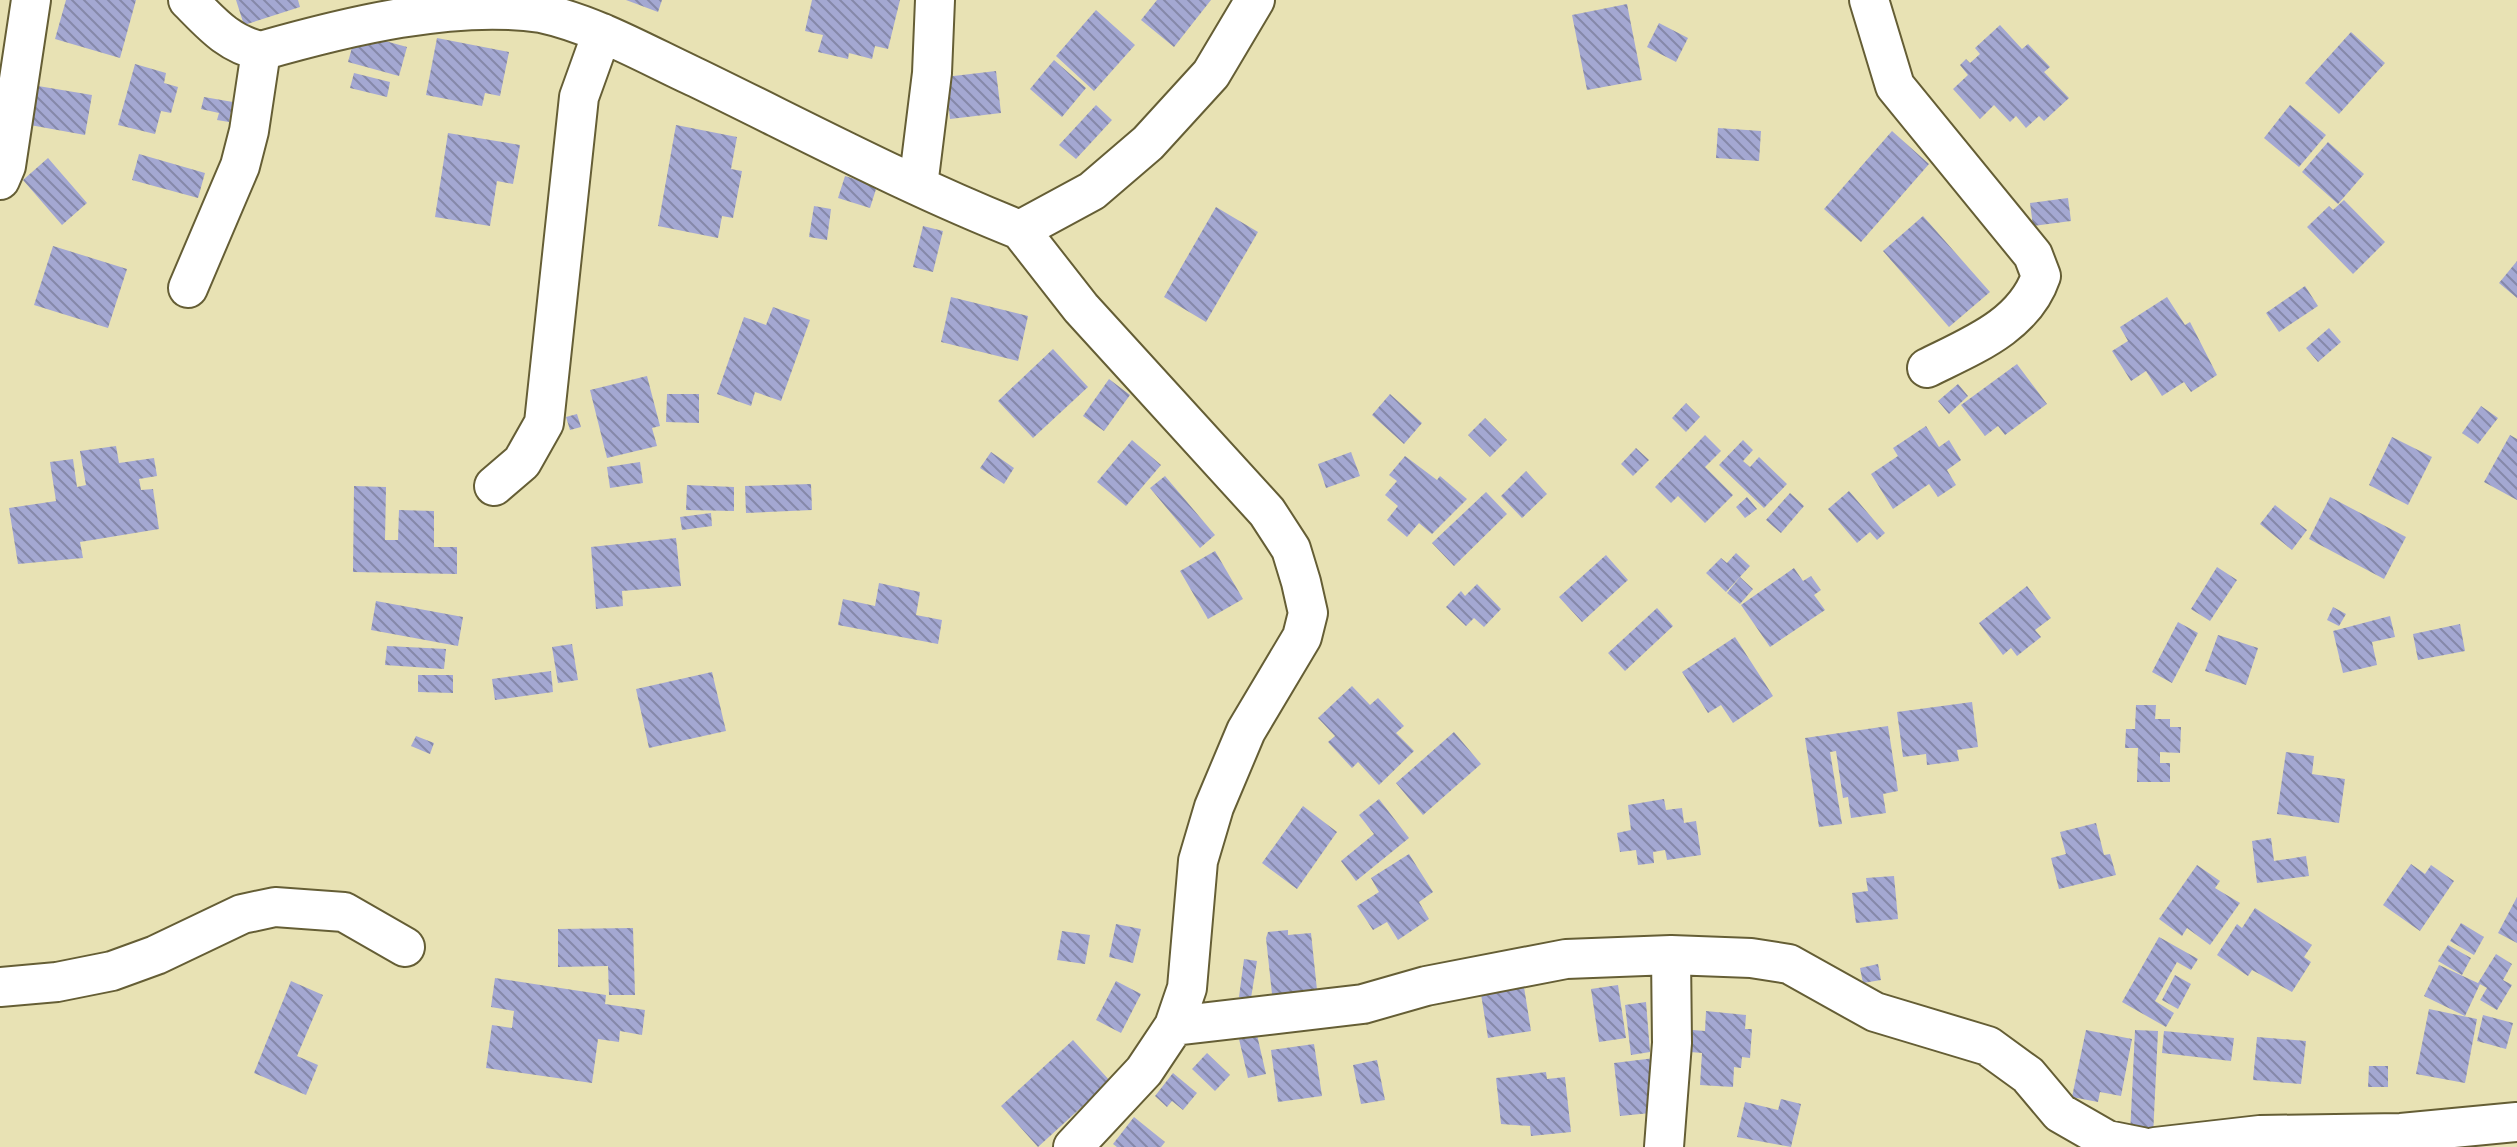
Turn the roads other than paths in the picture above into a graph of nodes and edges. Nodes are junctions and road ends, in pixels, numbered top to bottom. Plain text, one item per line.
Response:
1 (31, 0) edge
2 (188, 0) edge
3 (935, 0) edge
4 (1255, 0) edge
5 (1869, 0) edge
6 (602, 33) junction
7 (261, 51) junction
8 (0, 180) edge
9 (918, 186) junction
10 (1020, 230) junction
11 (188, 288) dead end
12 (1927, 368) dead end
13 (494, 486) dead end
14 (405, 947) dead end
15 (1671, 955) junction
16 (0, 987) edge
17 (1174, 1026) junction
18 (2517, 1122) edge
19 (1073, 1147) edge
20 (1664, 1147) edge
21 (2142, 1147) edge
22 (2155, 1147) edge

1 - 8 street
2 - 7 street
3 - 9 street
4 - 10 street
5 - 12 street
6 - 7 street
6 - 9 street
6 - 13 street
7 - 11 street
9 - 10 street
10 - 17 street
14 - 16 street
15 - 17 street
15 - 20 street
15 - 21 street
17 - 19 street
18 - 22 street

